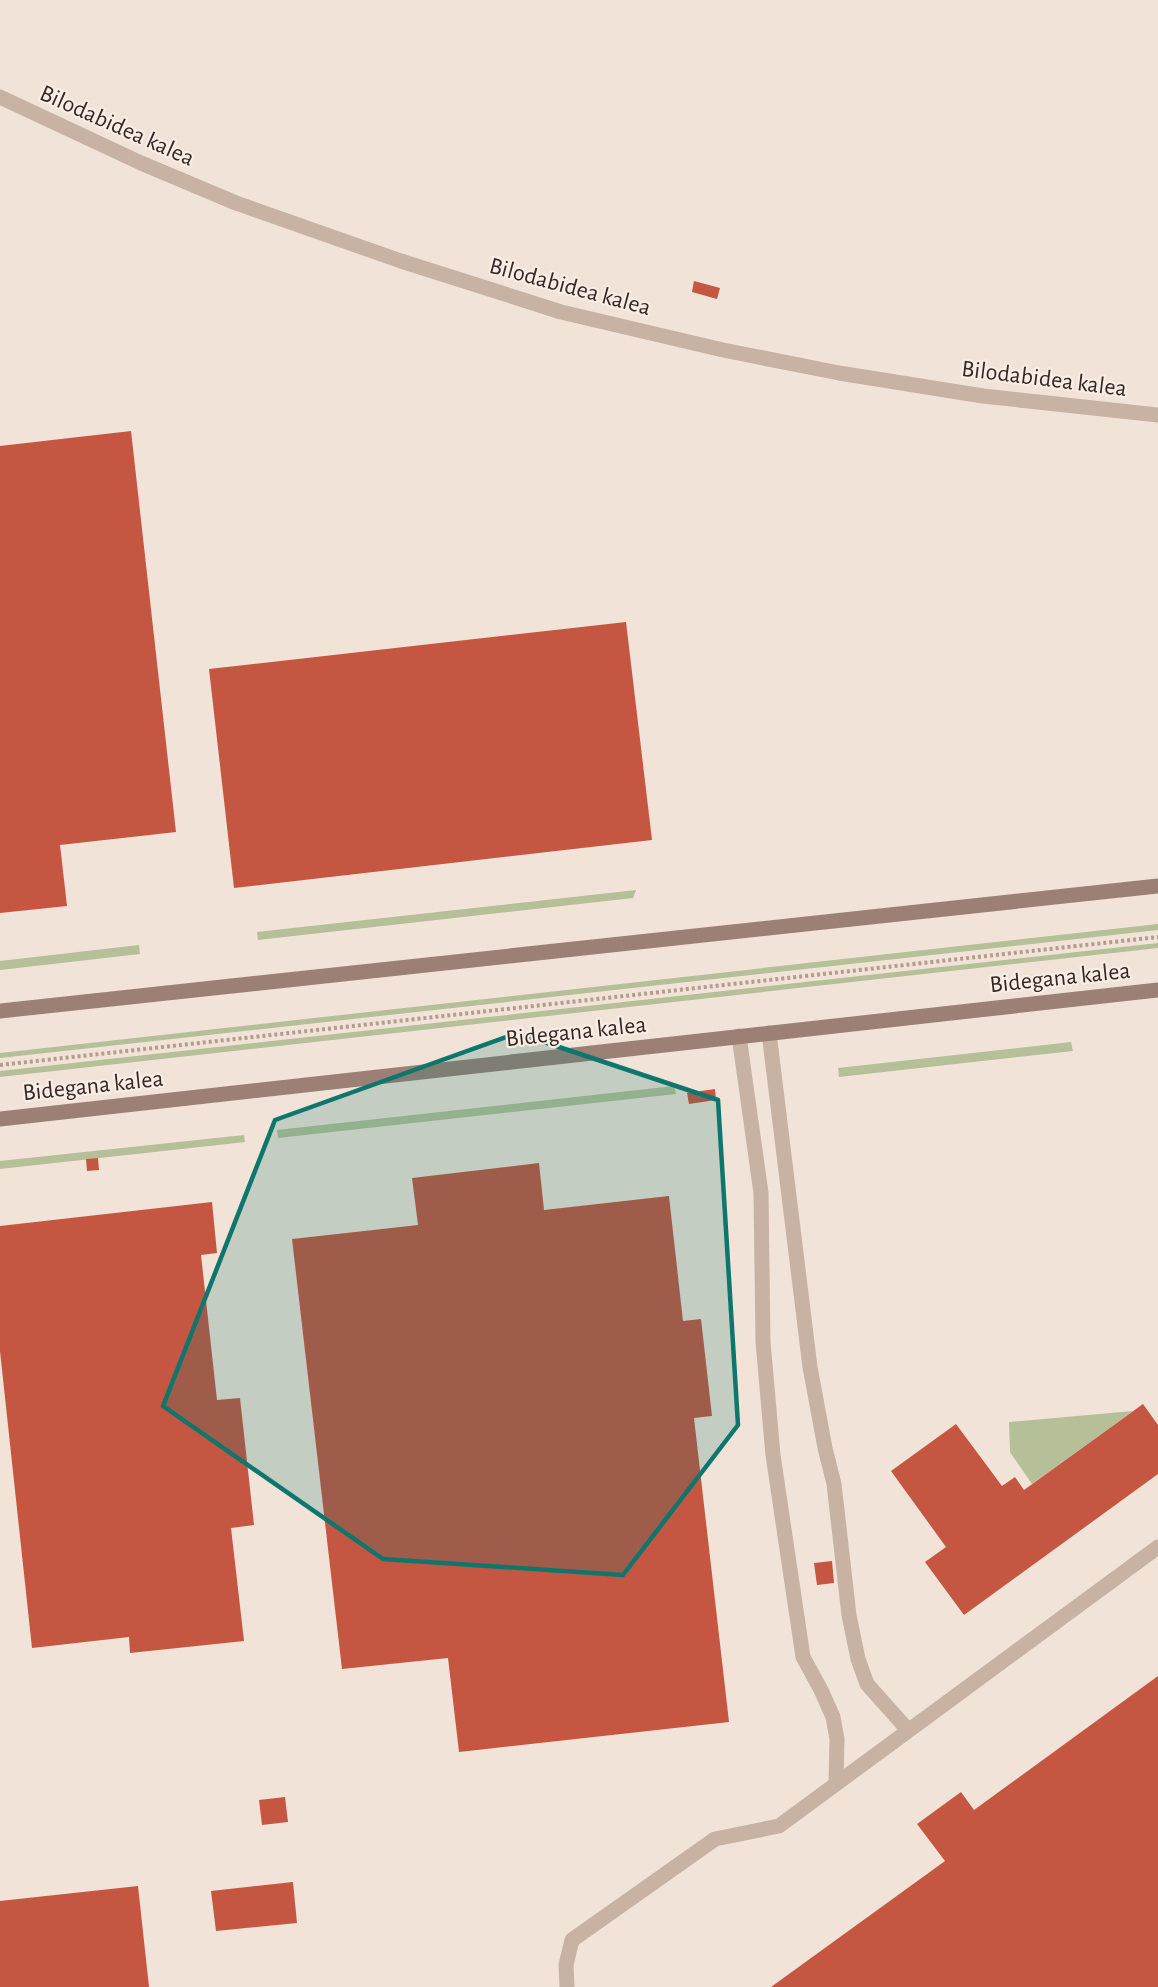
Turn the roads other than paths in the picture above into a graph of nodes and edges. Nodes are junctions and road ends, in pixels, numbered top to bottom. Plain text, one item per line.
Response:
1 (0, 98) edge
2 (1158, 415) edge
3 (1158, 886) edge
4 (1158, 990) edge
5 (0, 1011) edge
6 (769, 1033) junction
7 (739, 1036) junction
8 (0, 1119) edge
9 (1158, 1547) edge
10 (908, 1731) junction
11 (836, 1783) junction
12 (565, 1987) edge

1 - 2 street, Bilodabidea kalea
3 - 5 street
4 - 6 street, Bidegana kalea
6 - 7 street, Bidegana kalea
6 - 10 street
7 - 8 street, Bidegana kalea
7 - 11 street
9 - 10 street
10 - 11 street
11 - 12 street

